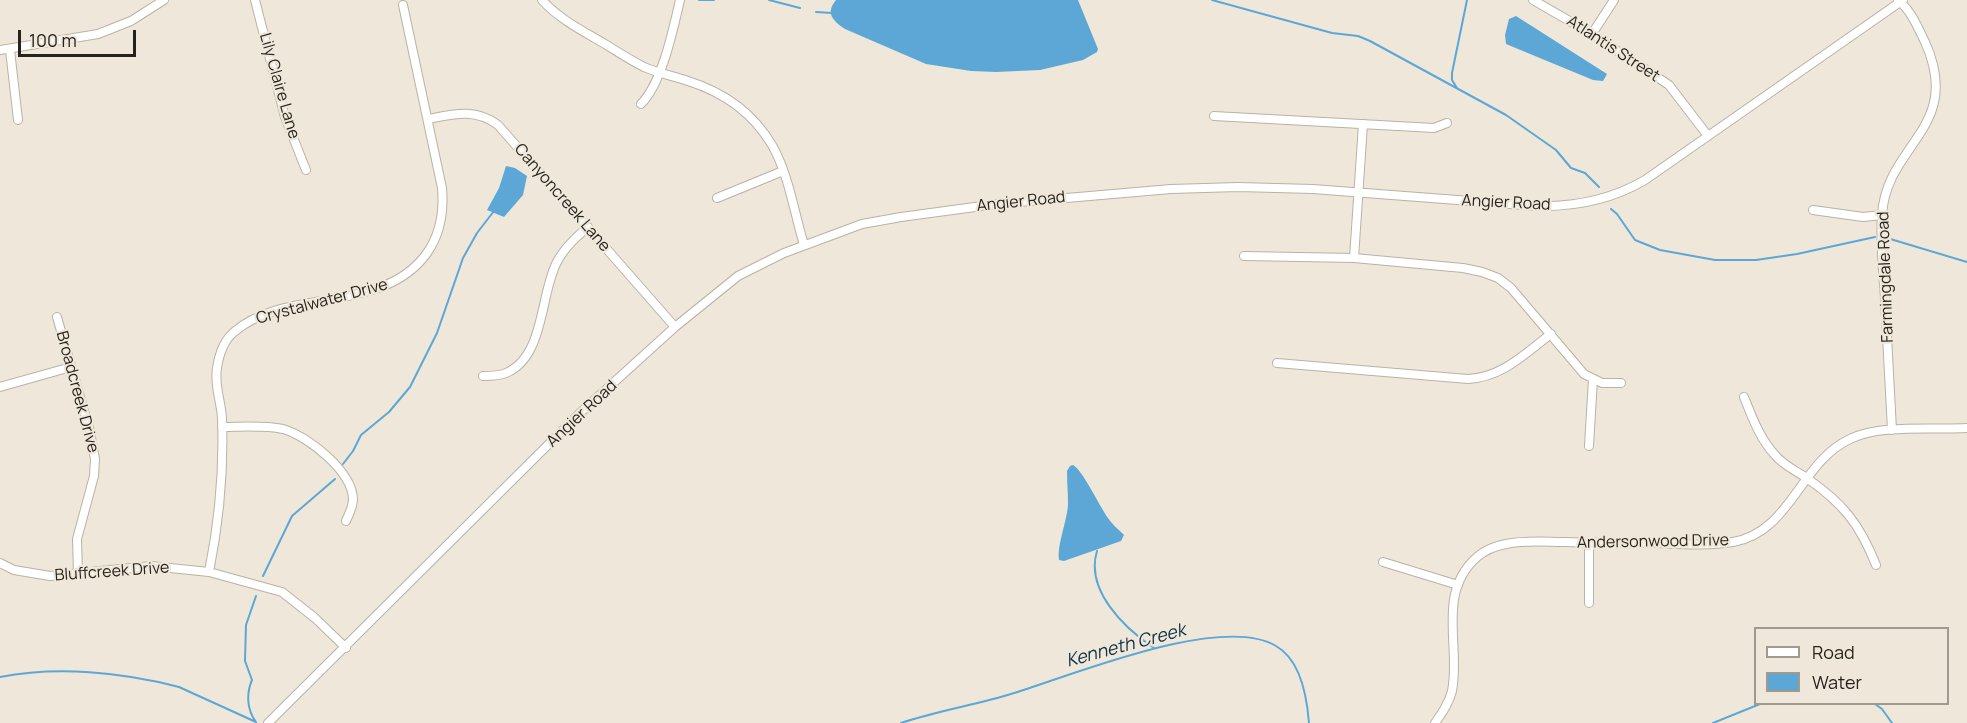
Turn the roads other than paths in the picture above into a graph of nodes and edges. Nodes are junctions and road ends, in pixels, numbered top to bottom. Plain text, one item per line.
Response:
1 (164, 0) edge
2 (255, 0) edge
3 (542, 0) edge
4 (680, 0) edge
5 (1533, 0) edge
6 (1614, 0) edge
7 (1901, 0) edge
8 (403, 5) dead end
9 (1592, 34) junction
10 (0, 50) edge
11 (10, 50) junction
12 (660, 72) junction
13 (641, 104) dead end
14 (1214, 116) dead end
15 (428, 119) junction
16 (18, 120) dead end
17 (1447, 123) dead end
18 (1363, 124) junction
19 (1708, 136) junction
20 (306, 170) dead end
21 (783, 171) junction
22 (1359, 192) junction
23 (717, 198) dead end
24 (1813, 210) dead end
25 (1882, 215) junction
26 (588, 227) junction
27 (804, 245) junction
28 (1244, 256) dead end
29 (1354, 258) junction
30 (57, 317) dead end
31 (675, 327) junction
32 (1551, 334) junction
33 (1277, 363) dead end
34 (71, 367) junction
35 (483, 376) dead end
36 (1593, 379) junction
37 (1621, 383) dead end
38 (0, 387) edge
39 (1744, 398) dead end
40 (222, 427) junction
41 (1967, 428) edge
42 (1892, 430) junction
43 (1589, 446) dead end
44 (1807, 478) junction
45 (346, 521) dead end
46 (1589, 542) junction
47 (1383, 562) dead end
48 (0, 563) edge
49 (1876, 565) dead end
50 (209, 572) junction
51 (78, 573) junction
52 (1458, 585) junction
53 (1589, 603) dead end
54 (346, 648) junction
55 (268, 723) edge
56 (1435, 723) edge

1 - 11 street
2 - 20 street, Lily Claire Lane
3 - 12 street
4 - 12 street
5 - 9 street, Atlantis Street
6 - 9 street
7 - 19 street, Angier Road
7 - 25 street, Farmingdale Road
8 - 15 street, Crystalwater Drive
9 - 19 street, Atlantis Street
10 - 11 street
11 - 16 street
12 - 13 street
12 - 21 street
14 - 18 street
15 - 26 street, Canyoncreek Lane
15 - 40 street, Crystalwater Drive
17 - 18 street
18 - 22 street
19 - 22 street, Angier Road
21 - 23 street
21 - 27 street
22 - 27 street, Angier Road
22 - 29 street
24 - 25 street
25 - 42 street, Farmingdale Road
26 - 31 street, Canyoncreek Lane
26 - 35 street
27 - 31 street, Angier Road
28 - 29 street
29 - 32 street
30 - 34 street, Broadcreek Drive
31 - 54 street, Angier Road
32 - 33 street
32 - 36 street
34 - 38 street
34 - 51 street, Broadcreek Drive
36 - 37 street
36 - 43 street
39 - 44 street
40 - 45 street
40 - 50 street, Crystalwater Drive
41 - 42 street, Andersonwood Drive
42 - 44 street, Andersonwood Drive
44 - 46 street, Andersonwood Drive
44 - 49 street
46 - 52 street, Andersonwood Drive
46 - 53 street
47 - 52 street
48 - 51 street, Bluffcreek Drive
50 - 51 street, Bluffcreek Drive
50 - 54 street, Bluffcreek Drive
52 - 56 street, Andersonwood Drive
54 - 55 street, Angier Road

